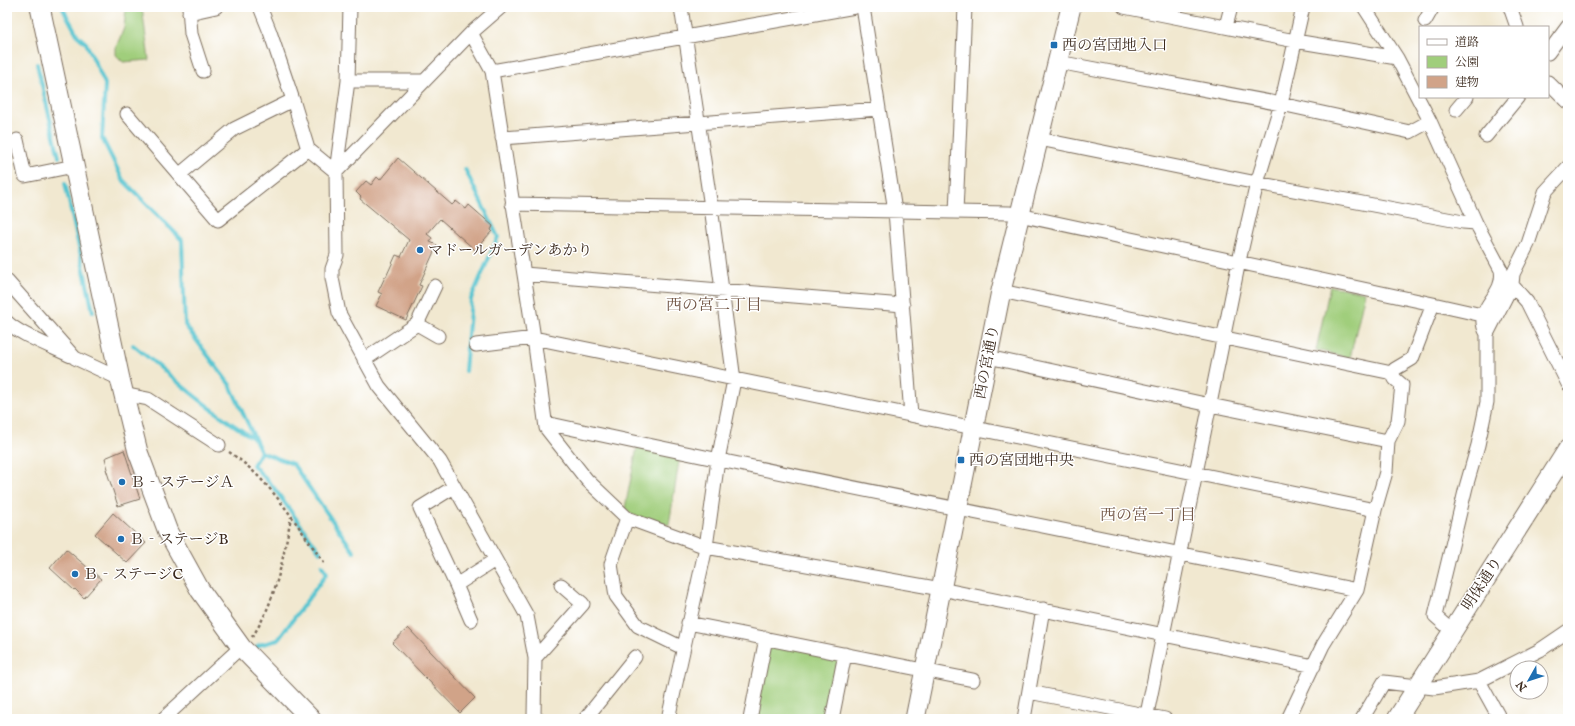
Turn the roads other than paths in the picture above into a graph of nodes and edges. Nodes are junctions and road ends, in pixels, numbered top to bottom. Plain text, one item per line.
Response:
1 (40, 7) edge
2 (216, 7) edge
3 (260, 7) edge
4 (350, 7) edge
5 (501, 7) edge
6 (681, 7) edge
7 (856, 7) edge
8 (863, 7) edge
9 (965, 7) edge
10 (1071, 7) edge
11 (1124, 7) edge
12 (1231, 7) edge
13 (1303, 7) edge
14 (1364, 7) edge
15 (1433, 7) edge
16 (1511, 8) edge
17 (189, 10) edge
18 (1156, 10) edge
19 (1425, 21) dead end
20 (1226, 26) junction
21 (1517, 26) edge
22 (1568, 26) edge
23 (471, 33) junction
24 (685, 37) junction
25 (1295, 41) junction
26 (1549, 52) edge
27 (1397, 58) junction
28 (1058, 62) junction
29 (202, 71) dead end
30 (492, 71) junction
31 (348, 81) junction
32 (424, 82) junction
33 (1549, 83) edge
34 (1466, 98) edge
35 (1517, 98) edge
36 (294, 100) junction
37 (1568, 102) edge
38 (1281, 104) junction
39 (880, 109) junction
40 (1456, 110) dead end
41 (127, 114) dead end
42 (1430, 121) junction
43 (699, 123) junction
44 (1486, 136) dead end
45 (502, 138) junction
46 (1039, 139) junction
47 (16, 140) dead end
48 (308, 149) junction
49 (74, 166) junction
50 (1568, 167) edge
51 (336, 172) junction
52 (179, 175) junction
53 (1257, 183) junction
54 (512, 204) junction
55 (712, 207) junction
56 (895, 211) junction
57 (956, 212) junction
58 (1020, 215) junction
59 (1476, 223) junction
60 (1239, 262) junction
61 (524, 274) junction
62 (7, 282) edge
63 (1512, 285) junction
64 (435, 286) dead end
65 (722, 291) junction
66 (1001, 291) junction
67 (1433, 304) junction
68 (903, 305) junction
69 (1482, 316) junction
70 (7, 322) edge
71 (417, 324) junction
72 (1487, 334) junction
73 (438, 336) dead end
74 (1224, 337) junction
75 (534, 338) junction
76 (476, 345) dead end
77 (988, 357) junction
78 (75, 358) junction
79 (364, 360) junction
80 (1392, 373) junction
81 (734, 380) junction
82 (1568, 384) edge
83 (122, 386) junction
84 (1210, 405) junction
85 (911, 415) junction
86 (546, 423) junction
87 (974, 428) junction
88 (1388, 441) junction
89 (219, 445) road end
90 (1568, 449) edge
91 (718, 460) junction
92 (1196, 473) junction
93 (454, 487) junction
94 (958, 508) junction
95 (1375, 510) junction
96 (627, 518) junction
97 (706, 547) junction
98 (1180, 553) junction
99 (495, 560) junction
100 (456, 585) junction
101 (561, 585) dead end
102 (941, 588) junction
103 (1357, 590) junction
104 (1043, 609) junction
105 (471, 620) dead end
106 (688, 623) junction
107 (1452, 631) junction
108 (1568, 631) edge
109 (1164, 634) junction
110 (766, 638) junction
111 (241, 647) junction
112 (683, 648) junction
113 (845, 654) junction
114 (635, 657) dead end
115 (536, 658) junction
116 (1314, 666) junction
117 (925, 670) junction
118 (973, 680) dead end
119 (1479, 681) junction
120 (1418, 686) junction
121 (1029, 692) junction
122 (1147, 717) edge
123 (163, 719) edge
124 (311, 719) edge
125 (538, 719) edge
126 (585, 719) edge
127 (668, 719) edge
128 (750, 719) edge
129 (832, 719) edge
130 (915, 719) edge
131 (1024, 719) edge
132 (1165, 719) edge
133 (1288, 719) edge
134 (1362, 719) edge
135 (1397, 719) edge
136 (1500, 719) edge

1 - 49 street
2 - 17 street
3 - 36 street
4 - 31 street
5 - 23 street
6 - 24 street
7 - 24 street
8 - 39 street
9 - 57 street
10 - 28 street, 西の宮通り
11 - 18 street
12 - 20 street
13 - 25 street
14 - 27 street
15 - 19 street
16 - 21 street
17 - 29 street
18 - 20 street
20 - 25 street
22 - 26 street
23 - 30 street
23 - 32 street
24 - 30 street
24 - 43 street
25 - 27 street
25 - 38 street
27 - 42 street
28 - 38 street
28 - 46 street, 西の宮通り
30 - 45 street
31 - 32 street
31 - 51 street
32 - 51 street
33 - 37 street
34 - 40 street
35 - 44 street
36 - 48 street
36 - 52 street
38 - 42 street
38 - 53 street
39 - 43 street
39 - 56 street
41 - 52 street
42 - 59 street
43 - 45 street
43 - 55 street
45 - 54 street
46 - 53 street
46 - 58 street, 西の宮通り
47 - 49 street
48 - 51 street
48 - 52 street
49 - 83 street
50 - 63 street
51 - 79 street
53 - 59 street
53 - 60 street
54 - 55 street
54 - 61 street
55 - 56 street
55 - 65 street
56 - 57 street
56 - 68 street
57 - 58 street
58 - 60 street
58 - 66 street, 西の宮通り
59 - 69 street
60 - 67 street
60 - 74 street
61 - 65 street
61 - 75 street
62 - 78 street
63 - 72 street
63 - 82 street
64 - 71 street
65 - 68 street
65 - 81 street
66 - 74 street
66 - 77 street, 西の宮通り
67 - 69 street
67 - 80 street
68 - 85 street
69 - 72 street
70 - 78 street
71 - 73 street
71 - 79 street
72 - 107 street
74 - 80 street
74 - 84 street
75 - 76 street
75 - 81 street
75 - 86 street
77 - 84 street
77 - 87 street, 西の宮通り
78 - 83 street
79 - 93 street
80 - 88 street
81 - 85 street
81 - 91 street
83 - 89 street
83 - 111 street
84 - 88 street
84 - 92 street
85 - 87 street
86 - 91 street
86 - 96 street
87 - 92 street
87 - 94 street, 西の宮通り
88 - 95 street
90 - 107 street, 明保通り
91 - 94 street
91 - 97 street
92 - 95 street
92 - 98 street
93 - 99 street
93 - 100 street
94 - 98 street
94 - 102 street, 西の宮通り
95 - 103 street
96 - 97 street
96 - 112 street
97 - 102 street
97 - 106 street
98 - 103 street
98 - 109 street
99 - 100 street
99 - 115 street
100 - 105 street
101 - 115 street
102 - 104 street
102 - 117 street, 西の宮通り
103 - 116 street
104 - 109 street
104 - 121 street
106 - 110 street
106 - 112 street
107 - 120 street, 明保通り
108 - 119 street
109 - 116 street
109 - 122 street
110 - 113 street
110 - 128 street
111 - 123 street
111 - 124 street
112 - 127 street
113 - 117 street
113 - 129 street
114 - 126 street
115 - 125 street
116 - 133 street
117 - 118 street
117 - 130 street, 西の宮通り
119 - 120 street
119 - 136 street
120 - 134 street
120 - 135 street, 明保通り
121 - 122 street
121 - 131 street
122 - 132 street

